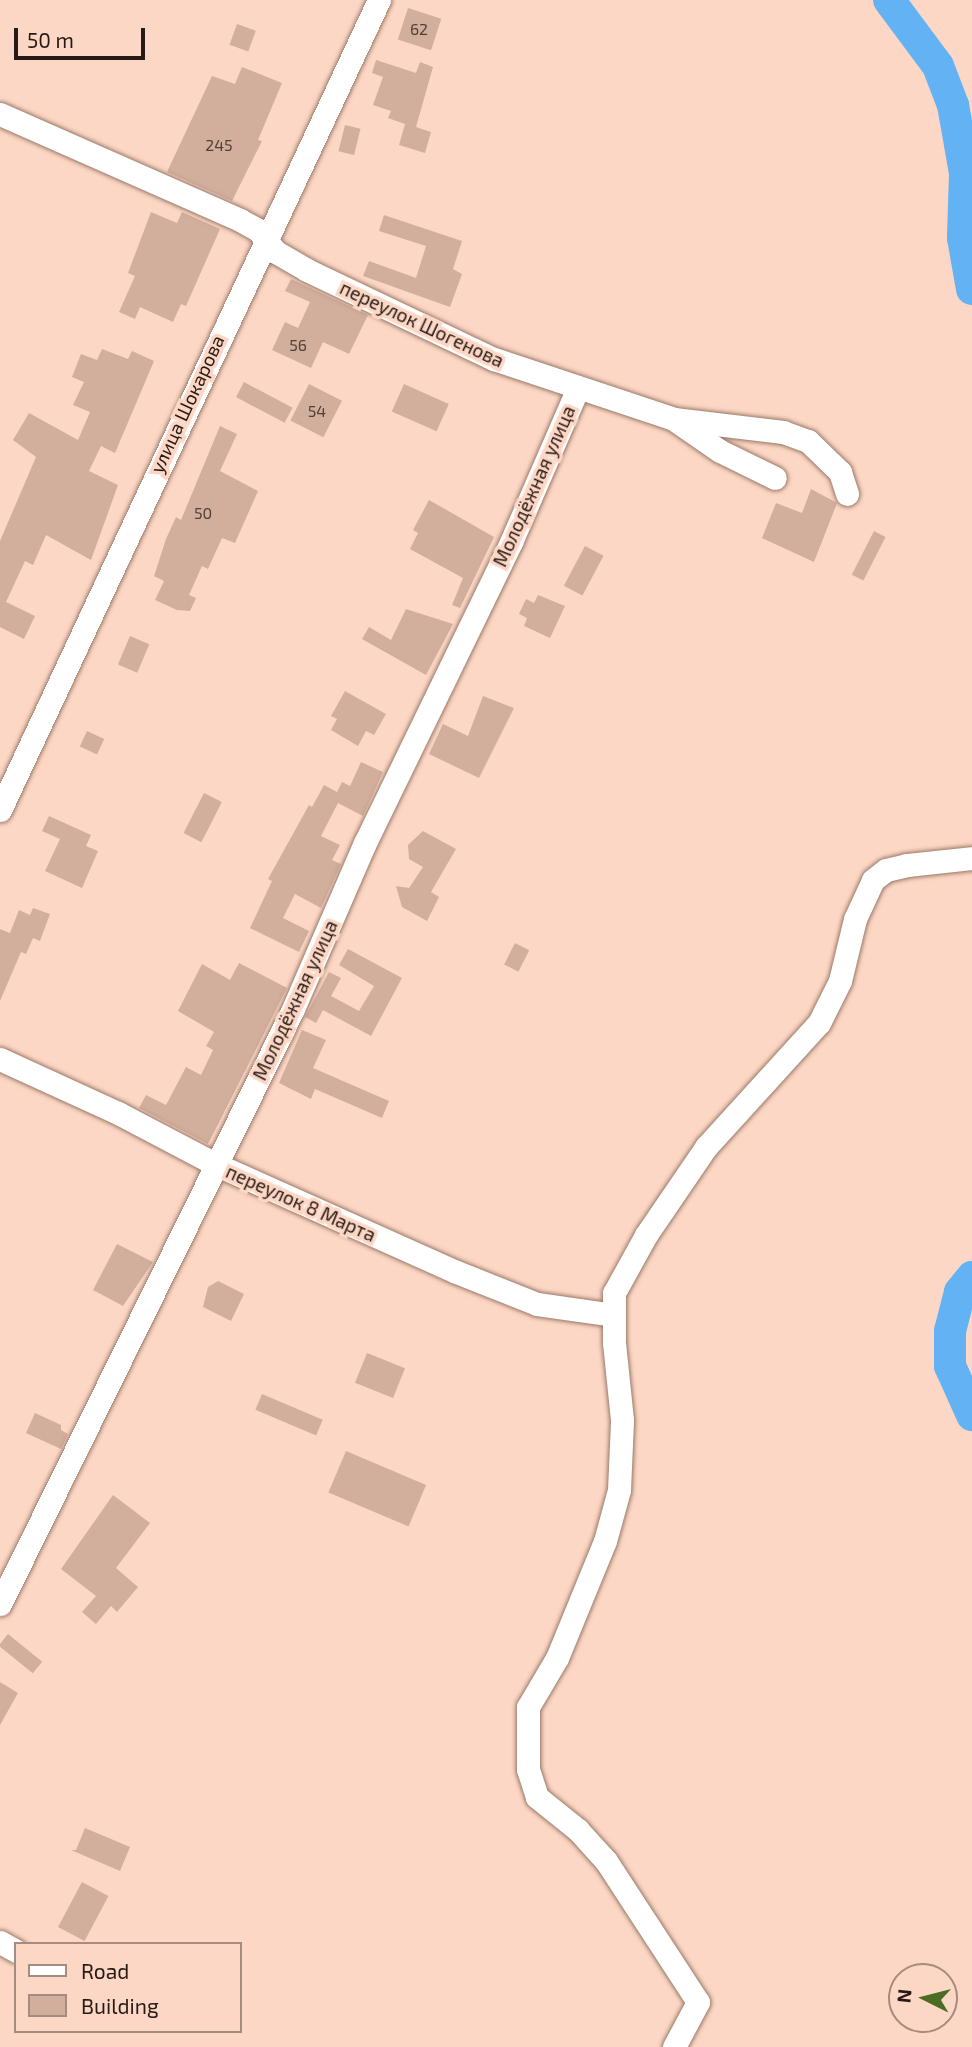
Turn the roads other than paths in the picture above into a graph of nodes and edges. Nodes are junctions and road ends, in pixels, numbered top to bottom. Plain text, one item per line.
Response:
1 (379, 0) edge
2 (0, 114) edge
3 (267, 241) junction
4 (577, 390) junction
5 (674, 419) junction
6 (775, 478) dead end
7 (847, 494) dead end
8 (0, 810) edge
9 (972, 858) edge
10 (0, 1059) edge
11 (215, 1164) junction
12 (613, 1315) junction
13 (0, 1604) edge
14 (674, 2047) edge

1 - 3 street, улица Шокарова
2 - 3 street, переулок Шогенова
3 - 4 street, переулок Шогенова
3 - 8 street, улица Шокарова
4 - 5 street, переулок Шогенова
4 - 11 street, Молодёжная улица
5 - 6 street
5 - 7 street, переулок Шогенова
9 - 12 street
10 - 11 street, переулок 8 Марта
11 - 12 street, переулок 8 Марта
11 - 13 street, Молодёжная улица
12 - 14 street

